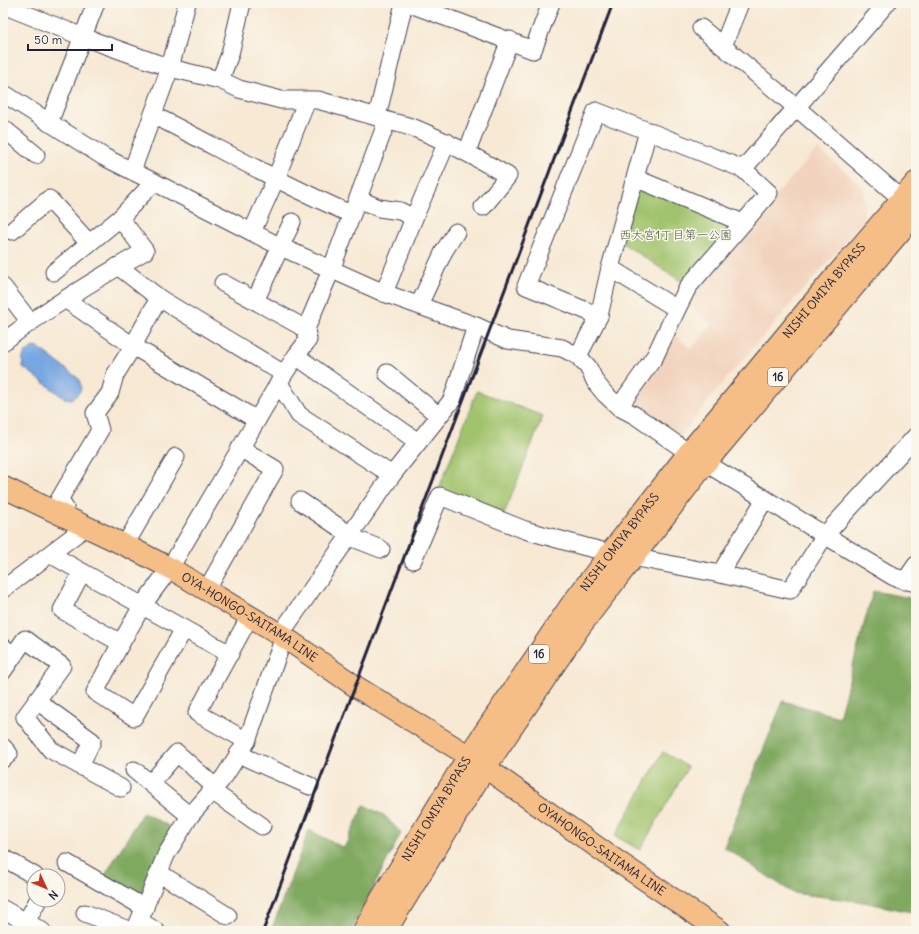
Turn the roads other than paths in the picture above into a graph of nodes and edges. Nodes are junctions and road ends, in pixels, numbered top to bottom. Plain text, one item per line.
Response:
1 (96, 3) edge
2 (186, 3) edge
3 (242, 3) edge
4 (404, 3) edge
5 (408, 3) edge
6 (551, 3) edge
7 (740, 3) edge
8 (887, 3) edge
9 (3, 5) edge
10 (701, 28) dead end
11 (83, 37) junction
12 (510, 40) junction
13 (723, 46) junction
14 (170, 68) junction
15 (220, 80) junction
16 (3, 93) edge
17 (307, 100) junction
18 (797, 108) junction
19 (153, 114) junction
20 (382, 119) junction
21 (49, 123) junction
22 (3, 128) edge
23 (648, 131) junction
24 (447, 142) junction
25 (467, 152) junction
26 (36, 155) dead end
27 (743, 169) junction
28 (132, 171) junction
29 (276, 178) junction
30 (635, 178) junction
31 (154, 182) junction
32 (912, 201) edge
33 (354, 206) junction
34 (483, 207) dead end
35 (120, 218) junction
36 (414, 218) junction
37 (292, 222) dead end
38 (743, 223) junction
39 (12, 231) dead end
40 (252, 232) junction
41 (456, 232) dead end
42 (89, 243) junction
43 (281, 248) junction
44 (118, 266) junction
45 (610, 268) junction
46 (331, 270) junction
47 (54, 272) dead end
48 (222, 283) dead end
49 (3, 287) edge
50 (384, 293) junction
51 (159, 298) junction
52 (65, 299) junction
53 (255, 301) junction
54 (419, 305) junction
55 (676, 309) junction
56 (599, 316) junction
57 (30, 322) junction
58 (476, 326) junction
59 (306, 329) junction
60 (3, 342) edge
61 (133, 346) junction
62 (296, 356) junction
63 (578, 356) junction
64 (388, 373) dead end
65 (281, 379) junction
66 (619, 407) junction
67 (439, 416) junction
68 (257, 420) junction
69 (916, 436) edge
70 (418, 442) junction
71 (240, 448) junction
72 (176, 457) dead end
73 (697, 458) junction
74 (392, 475) junction
75 (3, 487) edge
76 (765, 499) junction
77 (300, 501) dead end
78 (63, 516) junction
79 (86, 527) junction
80 (350, 535) junction
81 (825, 535) junction
82 (124, 545) junction
83 (382, 549) dead end
84 (611, 553) junction
85 (50, 554) junction
86 (634, 557) junction
87 (413, 560) dead end
88 (916, 565) edge
89 (170, 568) junction
90 (82, 572) junction
91 (720, 574) junction
92 (911, 582) edge
93 (3, 589) edge
94 (206, 591) junction
95 (142, 606) junction
96 (250, 616) junction
97 (184, 629) junction
98 (283, 636) junction
99 (120, 643) junction
100 (8, 651) edge
101 (230, 654) junction
102 (3, 671) edge
103 (37, 701) junction
104 (3, 747) edge
105 (243, 748) junction
106 (3, 759) edge
107 (477, 762) junction
108 (80, 766) junction
109 (134, 770) dead end
110 (151, 783) junction
111 (310, 786) dead end
112 (121, 788) dead end
113 (213, 789) junction
114 (190, 816) junction
115 (262, 826) dead end
116 (3, 860) edge
117 (67, 863) dead end
118 (26, 871) edge
119 (159, 873) junction
120 (34, 908) edge
121 (3, 909) edge
122 (85, 913) dead end
123 (228, 916) dead end
124 (26, 922) junction
125 (138, 923) edge
126 (42, 931) edge
127 (156, 931) edge
128 (364, 931) edge
129 (386, 931) edge
130 (720, 931) edge

1 - 11 street
2 - 14 street
3 - 15 street
4 - 20 street
5 - 12 street
6 - 12 street
7 - 13 street
8 - 18 street
9 - 11 street
10 - 13 street
11 - 14 street
11 - 21 street
12 - 25 street
13 - 18 street
14 - 15 street
14 - 19 street
15 - 17 street
16 - 21 street
17 - 20 street
17 - 29 street
18 - 27 street
18 - 32 street
19 - 28 street
19 - 29 street
20 - 24 street
20 - 33 street
21 - 28 street
22 - 26 street
23 - 27 street
23 - 30 street
23 - 56 street
24 - 25 street
24 - 36 street
25 - 34 street
27 - 38 street
28 - 31 street
29 - 33 street
29 - 40 street
30 - 38 street
30 - 45 street
31 - 35 street
31 - 40 street
32 - 73 highway, NISHI OMIYA BYPASS / 16
33 - 36 street
33 - 46 street
35 - 42 street
35 - 44 street
36 - 50 street
37 - 43 street
38 - 55 street
39 - 42 street
40 - 43 street
41 - 54 street
42 - 47 street
43 - 46 street
43 - 53 street
44 - 51 street
44 - 52 street
45 - 55 street
45 - 56 street
46 - 50 street
46 - 59 street
48 - 53 street
49 - 57 street
50 - 54 street
51 - 61 street
51 - 65 street
52 - 57 street
52 - 61 street
53 - 59 street
54 - 58 street
55 - 66 street
56 - 63 street
57 - 60 street
58 - 63 street
58 - 67 street
59 - 62 street
61 - 68 street
61 - 78 street
62 - 65 street
62 - 70 street
63 - 66 street
64 - 67 street
65 - 68 street
65 - 74 street
66 - 73 street
67 - 70 street
68 - 71 street
69 - 81 street
70 - 74 street
71 - 89 street
71 - 94 street
72 - 82 street
73 - 76 street
73 - 84 highway, NISHI OMIYA BYPASS / 16
73 - 86 highway, NISHI OMIYA BYPASS / 16
74 - 80 street
75 - 78 main road, OYA-HONGO-SAITAMA LINE
76 - 81 street
76 - 91 street
77 - 80 street
78 - 79 main road, OYA-HONGO-SAITAMA LINE
79 - 82 main road, OYA-HONGO-SAITAMA LINE
79 - 85 street
80 - 83 street
80 - 98 street
81 - 91 street
81 - 92 street
82 - 89 main road, OYA-HONGO-SAITAMA LINE
84 - 86 street
84 - 87 street
84 - 107 highway, NISHI OMIYA BYPASS / 16
85 - 90 street
85 - 93 street
86 - 91 street
86 - 107 highway, NISHI OMIYA BYPASS / 16
88 - 92 street
89 - 94 main road, OYA-HONGO-SAITAMA LINE
89 - 95 street
90 - 95 street
90 - 99 street
94 - 96 main road, OYA-HONGO-SAITAMA LINE
95 - 97 street
95 - 99 street
96 - 98 main road, OYA-HONGO-SAITAMA LINE
96 - 101 street
97 - 99 street
97 - 101 street
98 - 105 street
98 - 107 main road, OYA-HONGO-SAITAMA LINE
100 - 102 street
100 - 103 street
101 - 105 street
103 - 108 street
103 - 108 street
104 - 106 street
105 - 111 street
105 - 113 street
107 - 128 highway, NISHI OMIYA BYPASS / 16
107 - 129 highway, NISHI OMIYA BYPASS / 16
107 - 130 main road, OYAHONGO-SAITAMA LINE
108 - 112 street
109 - 110 street
110 - 113 street
110 - 114 street
113 - 114 street
113 - 115 street
114 - 119 street
116 - 118 street
117 - 125 street
119 - 123 street
119 - 125 street
120 - 124 street
121 - 124 street
122 - 125 street
124 - 126 street
125 - 127 street

